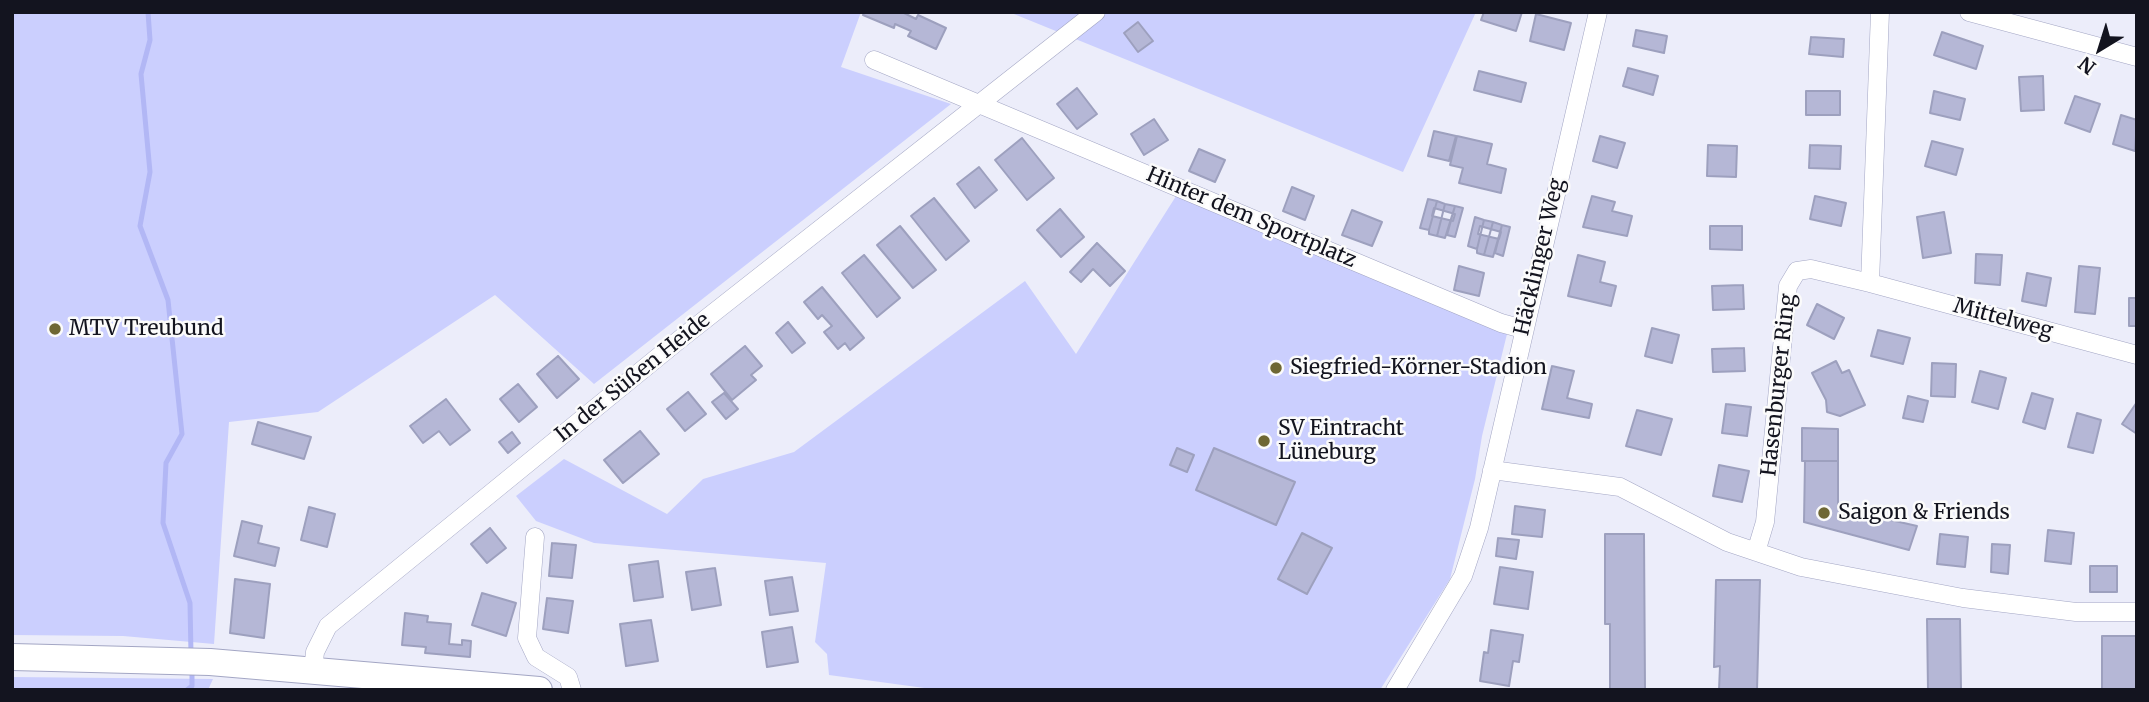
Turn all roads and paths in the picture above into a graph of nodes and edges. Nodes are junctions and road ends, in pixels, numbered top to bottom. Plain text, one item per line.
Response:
1 (1096, 12) edge
2 (1598, 12) edge
3 (1880, 12) edge
4 (1969, 12) edge
5 (2137, 57) edge
6 (874, 60) dead end
7 (980, 104) junction
8 (1870, 283) junction
9 (1523, 329) junction
10 (2137, 355) edge
11 (1492, 470) junction
12 (535, 537) dead end
13 (1756, 552) junction
14 (2137, 612) edge
15 (12, 657) edge
16 (313, 671) junction
17 (358, 682) edge
18 (539, 690) edge
19 (572, 690) edge
20 (1395, 690) edge

1 - 7 street, In der Süßen Heide
2 - 9 street, Häcklinger Weg
3 - 8 street
4 - 5 street
6 - 7 street
7 - 9 street, Hinter dem Sportplatz
7 - 16 street, In der Süßen Heide
8 - 10 street, Mittelweg
8 - 13 street, Hasenburger Ring
9 - 11 street, Häcklinger Weg
11 - 13 street
11 - 20 street, Häcklinger Weg
12 - 19 street
13 - 14 street
15 - 16 street
16 - 17 street
17 - 18 street

